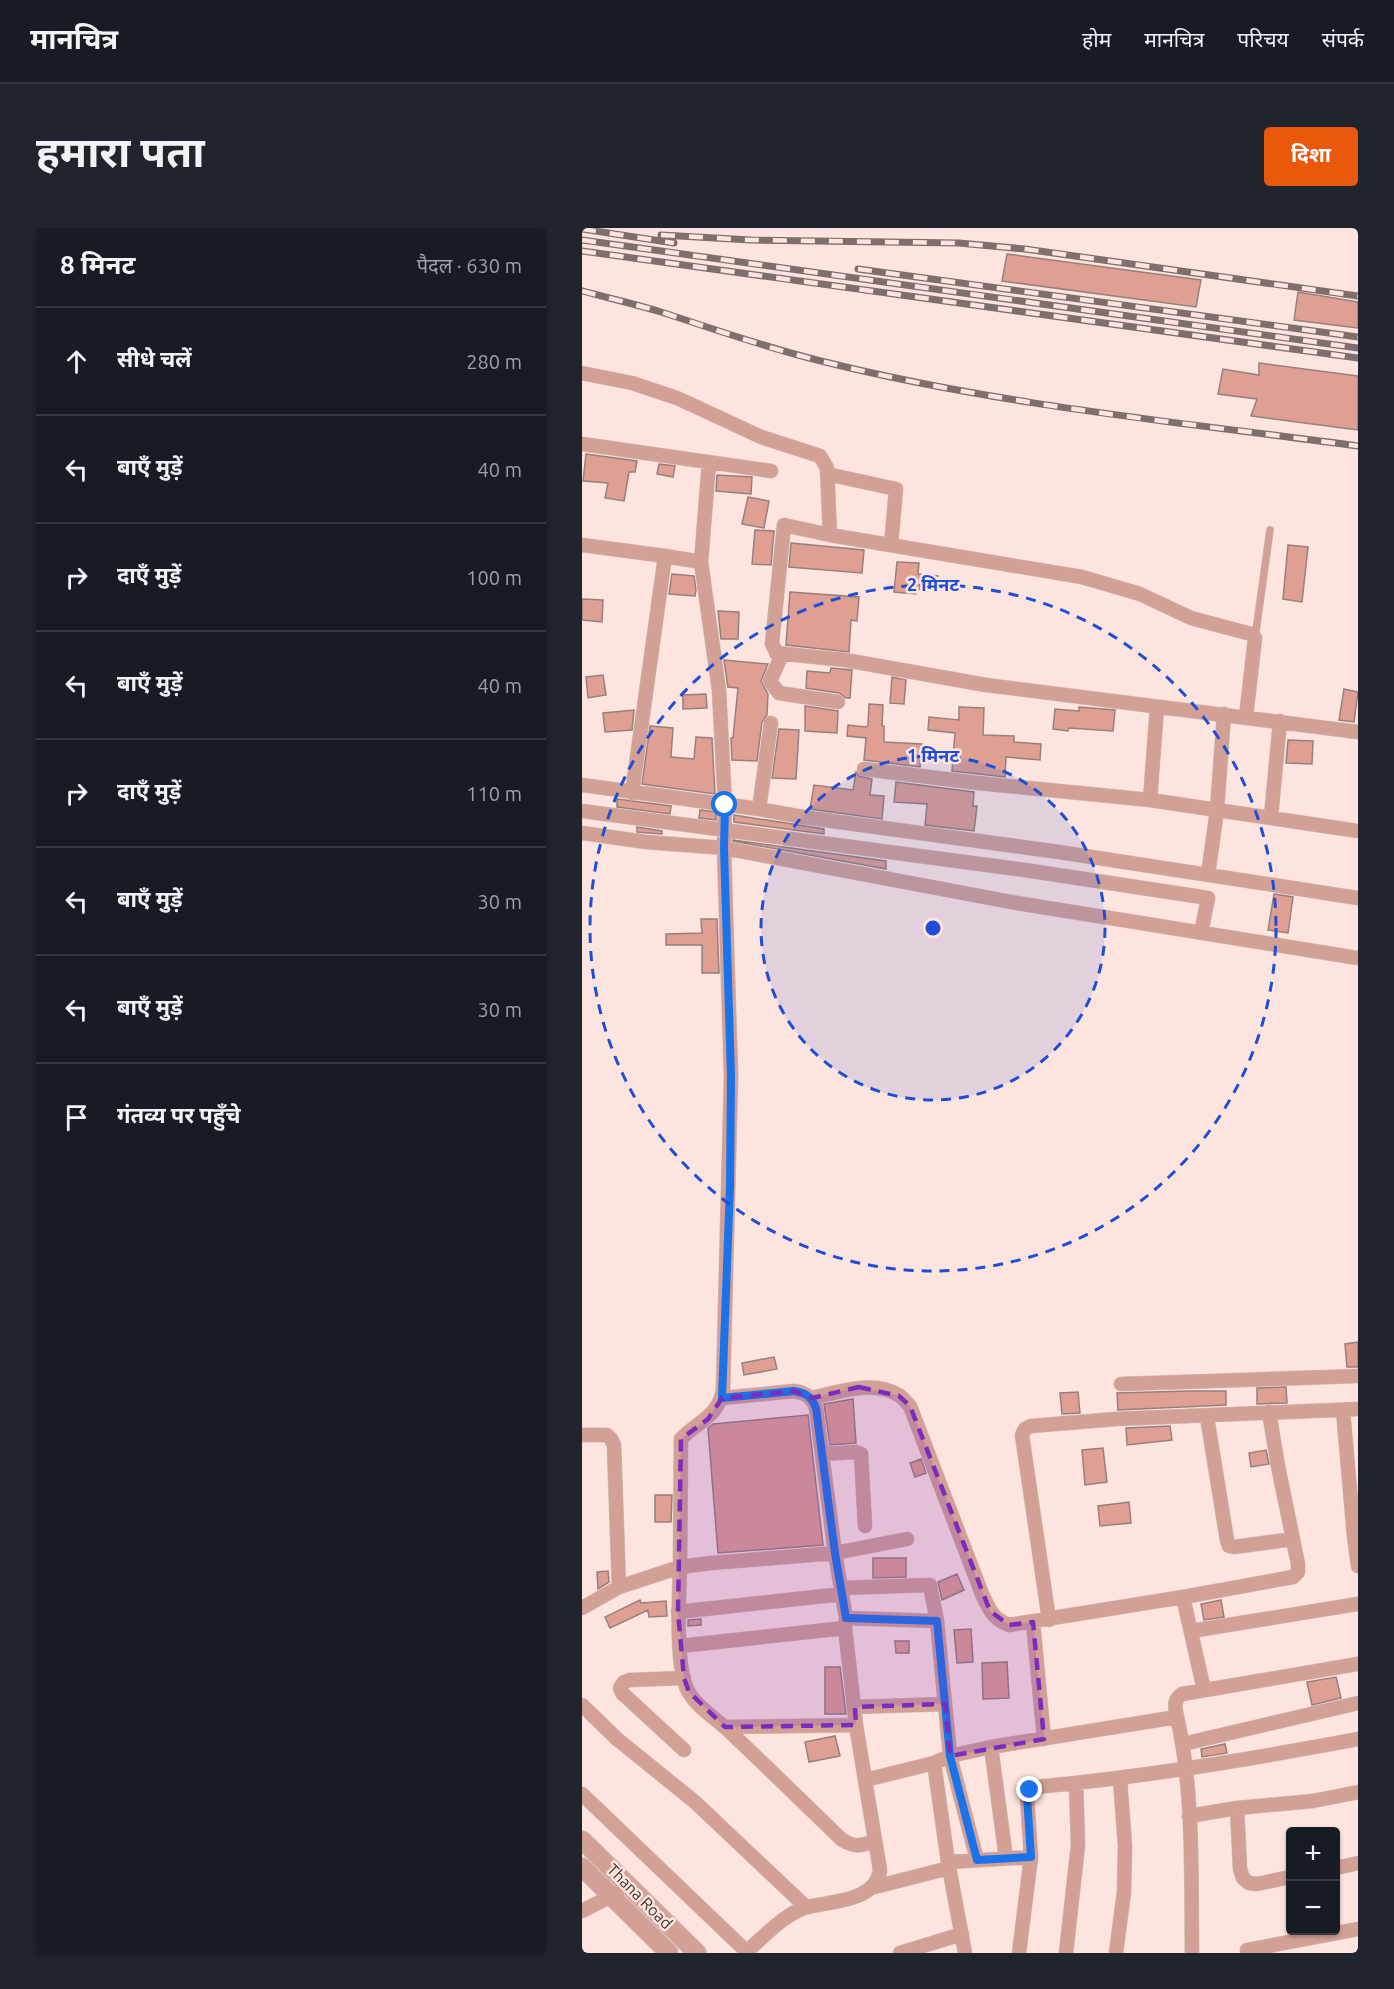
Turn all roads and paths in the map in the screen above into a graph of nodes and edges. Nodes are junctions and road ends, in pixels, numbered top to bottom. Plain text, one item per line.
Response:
1 (582, 373) edge
2 (582, 444) edge
3 (709, 462) junction
4 (771, 471) dead end
5 (827, 474) junction
6 (1270, 530) dead end
7 (830, 535) junction
8 (582, 545) edge
9 (891, 545) junction
10 (665, 556) junction
11 (701, 562) junction
12 (1255, 638) junction
13 (776, 653) junction
14 (838, 702) dead end
15 (1157, 707) junction
16 (1224, 714) junction
17 (1246, 717) junction
18 (1280, 721) junction
19 (771, 723) dead end
20 (1358, 732) edge
21 (864, 769) dead end
22 (582, 786) edge
23 (632, 793) junction
24 (1150, 800) junction
25 (725, 805) junction
26 (759, 809) junction
27 (1217, 810) junction
28 (582, 811) edge
29 (1271, 817) junction
30 (724, 831) junction
31 (1358, 831) edge
32 (582, 833) edge
33 (724, 848) junction
34 (1210, 875) junction
35 (1208, 898) junction
36 (1358, 898) edge
37 (1201, 933) junction
38 (1358, 958) edge
39 (1358, 1377) edge
40 (1121, 1384) dead end
41 (722, 1398) junction
42 (812, 1398) junction
43 (1358, 1409) edge
44 (1343, 1410) junction
45 (1269, 1412) junction
46 (1208, 1417) junction
47 (582, 1435) edge
48 (822, 1454) junction
49 (1353, 1470) edge
50 (865, 1526) dead end
51 (1356, 1536) edge
52 (907, 1539) dead end
53 (1293, 1539) junction
54 (835, 1553) junction
55 (1358, 1566) edge
56 (680, 1567) junction
57 (619, 1587) junction
58 (841, 1591) junction
59 (1183, 1598) junction
60 (1358, 1604) edge
61 (582, 1608) edge
62 (678, 1612) junction
63 (1049, 1620) junction
64 (937, 1621) junction
65 (1034, 1622) junction
66 (845, 1623) junction
67 (1191, 1631) junction
68 (680, 1646) junction
69 (1358, 1664) edge
70 (684, 1678) junction
71 (1204, 1690) junction
72 (945, 1704) junction
73 (1358, 1704) edge
74 (582, 1705) edge
75 (855, 1707) junction
76 (1177, 1717) junction
77 (856, 1725) junction
78 (725, 1727) junction
79 (1044, 1739) junction
80 (1358, 1739) edge
81 (1183, 1744) junction
82 (991, 1747) junction
83 (684, 1750) dead end
84 (950, 1756) junction
85 (934, 1763) junction
86 (1186, 1770) junction
87 (1120, 1779) junction
88 (865, 1780) junction
89 (1076, 1783) junction
90 (1358, 1792) edge
91 (582, 1794) edge
92 (1237, 1808) junction
93 (1189, 1816) junction
94 (582, 1839) edge
95 (875, 1841) junction
96 (1031, 1857) junction
97 (1006, 1858) junction
98 (977, 1860) junction
99 (1358, 1863) edge
100 (949, 1865) junction
101 (582, 1867) edge
102 (1340, 1867) edge
103 (1286, 1878) edge
104 (629, 1886) junction
105 (871, 1888) junction
106 (612, 1896) junction
107 (806, 1907) junction
108 (582, 1911) edge
109 (1358, 1929) edge
110 (962, 1934) junction
111 (1247, 1950) dead end
112 (915, 1951) edge
113 (669, 1953) edge
114 (697, 1953) edge
115 (746, 1953) edge
116 (900, 1953) edge
117 (965, 1953) edge
118 (1019, 1953) edge
119 (1066, 1953) edge
120 (1116, 1953) edge
121 (1192, 1953) edge

1 - 5 street
2 - 3 street
3 - 4 street
3 - 11 street
5 - 7 street
5 - 9 street
6 - 12 lane
7 - 9 street
7 - 13 street
8 - 10 street
9 - 12 street
10 - 11 street
10 - 23 street
11 - 25 street
12 - 17 street
13 - 14 street
13 - 15 street
15 - 16 street
15 - 24 street
16 - 17 street
16 - 27 street
17 - 18 street
18 - 20 street
18 - 29 street
19 - 26 street
21 - 24 street
22 - 23 street
23 - 25 street
24 - 27 street
25 - 26 street
25 - 30 street
26 - 34 street
27 - 29 street
27 - 34 street
28 - 30 street
29 - 31 street
30 - 33 street
30 - 35 street
32 - 33 street
33 - 37 street
33 - 41 street
34 - 35 street
34 - 36 street
35 - 37 street
37 - 38 street
39 - 40 street
41 - 42 street
41 - 56 street
42 - 48 street
42 - 65 street
43 - 44 street
44 - 45 street
44 - 49 street
45 - 46 street
45 - 53 street
46 - 53 street
46 - 63 street
47 - 57 street
48 - 50 street
48 - 54 street
49 - 51 street
51 - 55 street
52 - 54 street
53 - 59 street
54 - 56 street
54 - 58 street
56 - 57 street
56 - 62 street
57 - 61 street
58 - 62 street
58 - 64 street
58 - 66 street
59 - 63 street
59 - 67 street
60 - 67 street
62 - 68 street
63 - 65 street
64 - 66 street
64 - 72 street
65 - 79 street
66 - 68 street
66 - 75 street
67 - 71 street
68 - 70 street
69 - 71 street
70 - 78 street
70 - 83 street
71 - 76 street
72 - 75 street
72 - 84 street
73 - 81 street
74 - 107 street
75 - 77 street
76 - 79 street
76 - 81 street
77 - 78 street
77 - 88 street
78 - 95 street
79 - 82 street
80 - 86 street
81 - 86 street
82 - 84 street
82 - 97 street
84 - 85 street
84 - 98 street
85 - 88 street
85 - 100 street
86 - 87 street
86 - 93 street
87 - 89 street
87 - 120 street
88 - 95 street
89 - 96 street
89 - 119 street
90 - 92 street
91 - 115 street
92 - 93 street
92 - 103 street
93 - 121 street
94 - 104 street, Thana Road
95 - 105 street
96 - 97 street
96 - 118 street
97 - 98 street
98 - 100 street
99 - 102 street
100 - 105 street
100 - 110 street
101 - 106 street, Thana Road
104 - 106 street
104 - 114 street, Thana Road
105 - 107 street
106 - 108 street
106 - 113 street, Thana Road
107 - 115 street
109 - 111 street
110 - 112 street
110 - 117 street
112 - 116 street

